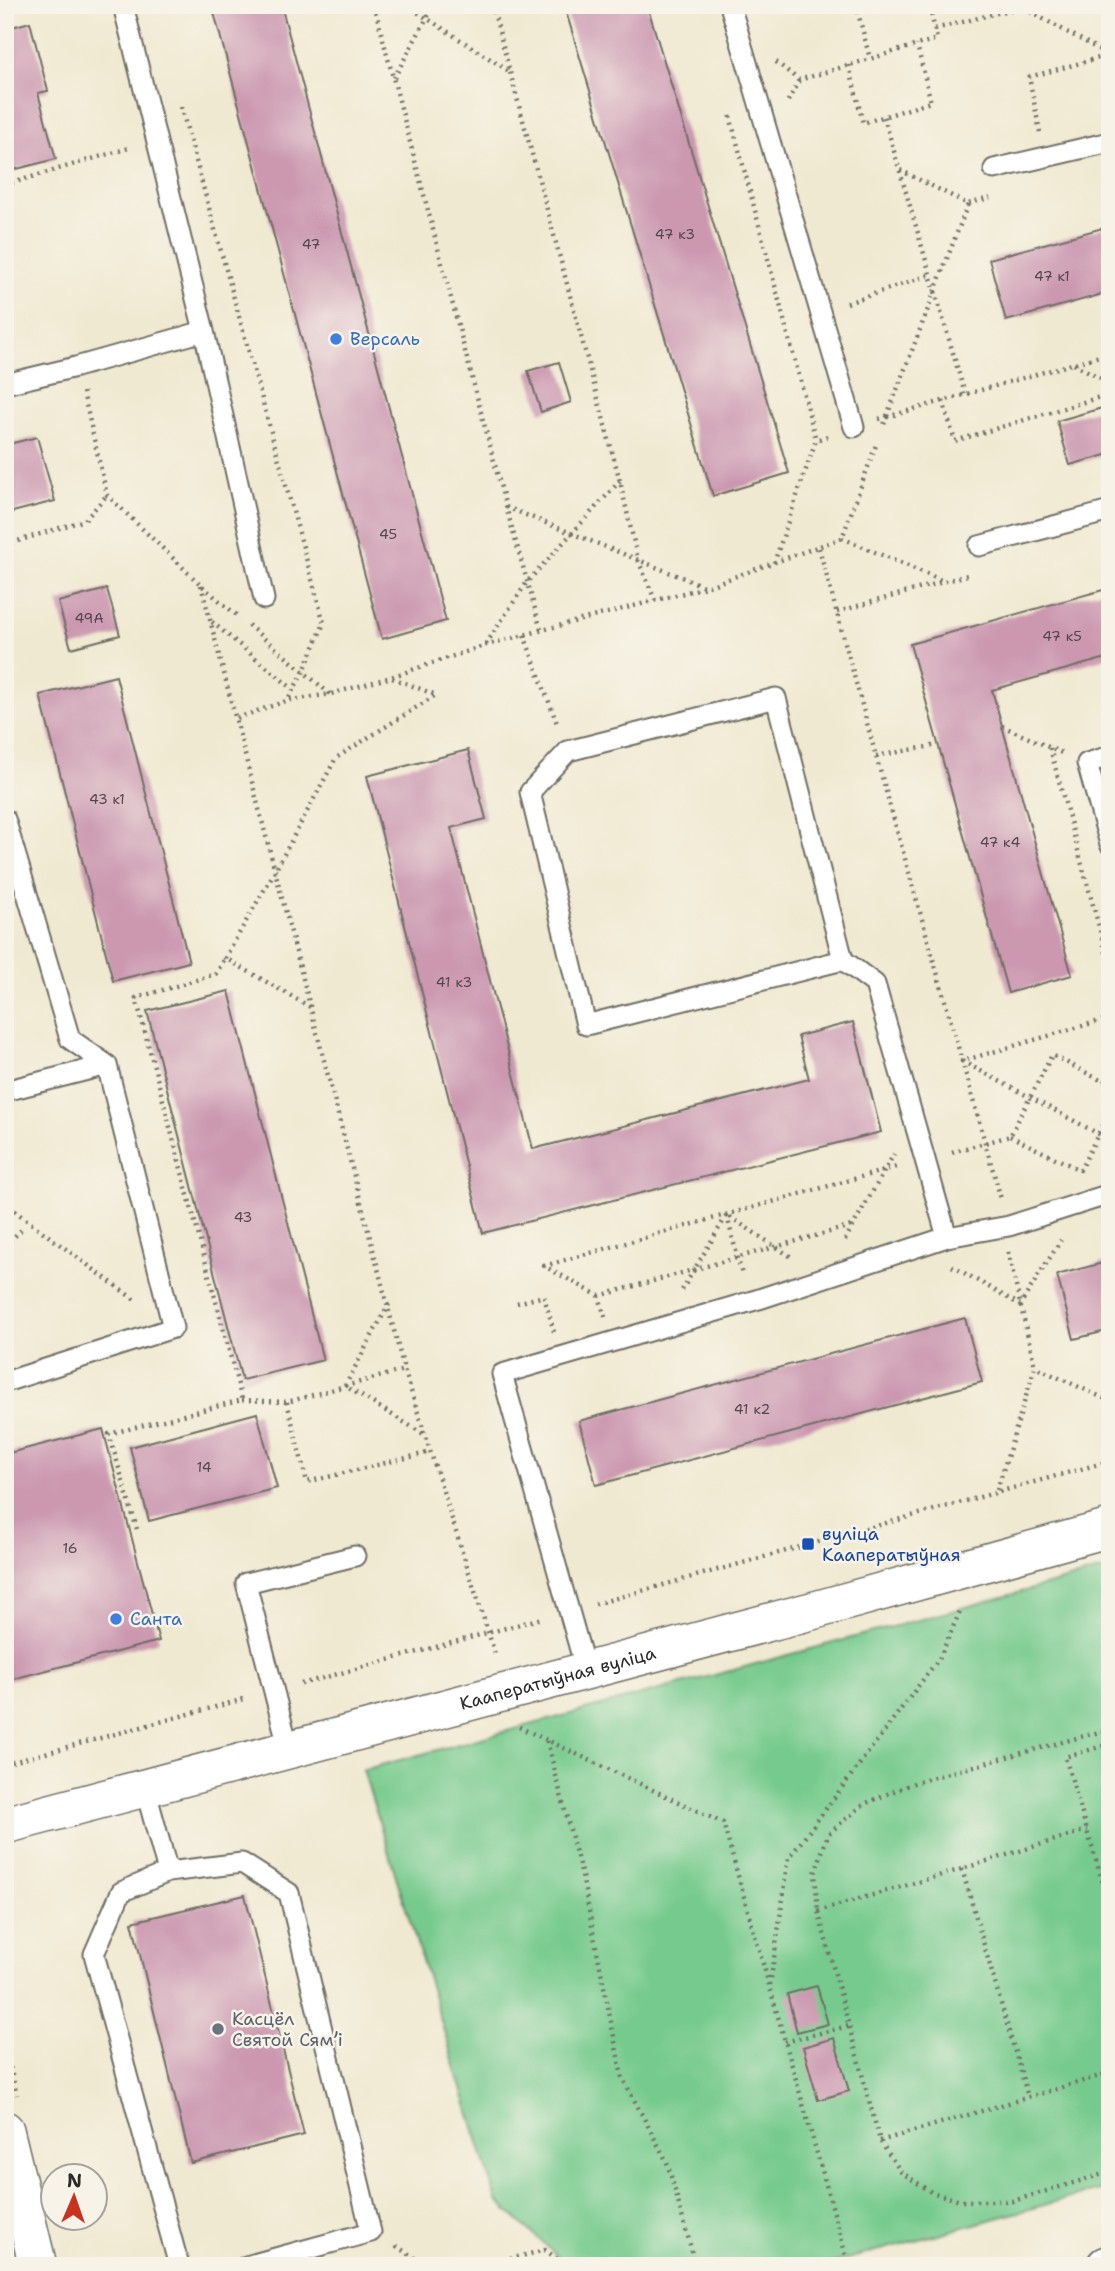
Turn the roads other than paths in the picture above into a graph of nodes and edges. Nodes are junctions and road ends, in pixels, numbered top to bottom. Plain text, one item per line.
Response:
1 (123, 5) edge
2 (730, 5) edge
3 (1110, 142) edge
4 (994, 169) dead end
5 (204, 331) junction
6 (5, 384) edge
7 (853, 427) road end
8 (1110, 510) edge
9 (979, 546) dead end
10 (264, 599) dead end
11 (1110, 756) edge
12 (5, 818) edge
13 (1110, 844) edge
14 (842, 960) junction
15 (107, 1065) junction
16 (5, 1091) edge
17 (1110, 1194) edge
18 (947, 1237) junction
19 (5, 1382) edge
20 (1110, 1528) edge
21 (355, 1556) dead end
22 (586, 1671) junction
23 (289, 1750) junction
24 (145, 1788) junction
25 (5, 1825) edge
26 (168, 1872) junction
27 (5, 2130) edge
28 (38, 2266) edge
29 (179, 2266) edge
30 (246, 2266) edge

1 - 5 lane
2 - 7 lane
3 - 4 lane
5 - 6 lane
5 - 10 lane
8 - 9 lane
11 - 13 lane
12 - 15 lane
14 - 14 lane
14 - 18 lane
15 - 16 lane
15 - 19 lane
17 - 18 lane
18 - 22 lane
20 - 22 street, Кааператыўная вуліца
21 - 23 lane
22 - 23 street, Кааператыўная вуліца
23 - 24 street, Кааператыўная вуліца
24 - 25 street, Кааператыўная вуліца
24 - 26 lane
26 - 29 lane
26 - 30 lane
27 - 28 street

